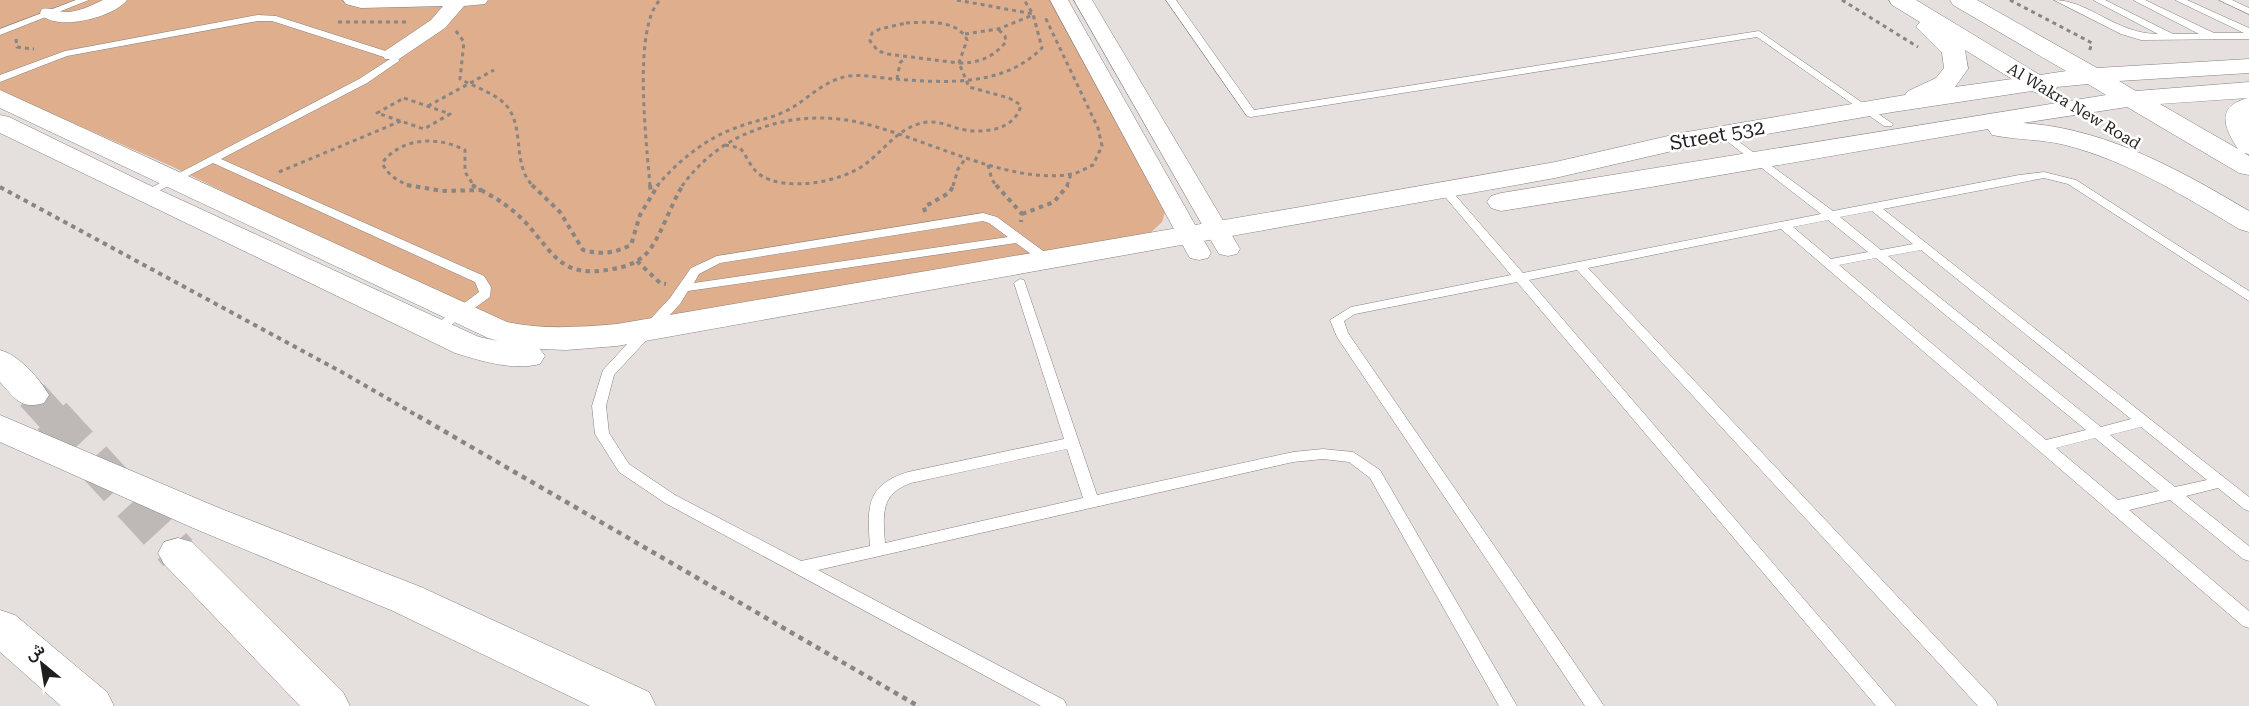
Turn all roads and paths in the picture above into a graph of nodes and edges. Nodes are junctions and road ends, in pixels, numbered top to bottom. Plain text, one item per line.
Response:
1 (84, 0) edge
2 (118, 0) edge
3 (352, 0) edge
4 (479, 0) edge
5 (660, 0) edge
6 (957, 0) edge
7 (1024, 0) edge
8 (1083, 0) edge
9 (1171, 0) edge
10 (1842, 0) edge
11 (1886, 0) edge
12 (1900, 0) edge
13 (1925, 0) edge
14 (1961, 0) edge
15 (1973, 0) edge
16 (2010, 0) edge
17 (2059, 0) edge
18 (2098, 0) edge
19 (2138, 0) edge
20 (2180, 0) edge
21 (2224, 0) edge
22 (457, 2) junction
23 (1051, 8) edge
24 (2249, 11) edge
25 (49, 13) junction
26 (1033, 14) junction
27 (328, 22) dead end
28 (25, 23) junction
29 (438, 24) junction
30 (998, 29) junction
31 (0, 32) edge
32 (965, 34) junction
33 (2249, 34) edge
34 (2214, 36) junction
35 (2174, 38) junction
36 (40, 49) dead end
37 (2090, 51) junction
38 (392, 55) junction
39 (906, 56) junction
40 (960, 64) junction
41 (2249, 66) edge
42 (2214, 67) junction
43 (1956, 69) junction
44 (494, 70) dead end
45 (0, 79) edge
46 (897, 79) junction
47 (2249, 79) edge
48 (965, 80) junction
49 (468, 83) junction
50 (2078, 90) junction
51 (2249, 90) edge
52 (0, 98) edge
53 (2132, 99) junction
54 (2249, 105) edge
55 (427, 106) junction
56 (1882, 112) junction
57 (401, 121) junction
58 (0, 123) edge
59 (1722, 133) junction
60 (897, 134) junction
61 (725, 145) junction
62 (2249, 146) edge
63 (966, 158) junction
64 (212, 159) junction
65 (1756, 159) junction
66 (988, 165) junction
67 (2249, 167) edge
68 (1071, 174) junction
69 (174, 178) junction
70 (259, 180) junction
71 (0, 187) edge
72 (2249, 187) edge
73 (483, 190) junction
74 (1581, 190) junction
75 (145, 194) junction
76 (651, 195) junction
77 (1452, 199) junction
78 (1874, 207) junction
79 (2249, 212) edge
80 (1022, 214) junction
81 (1830, 215) junction
82 (2249, 223) edge
83 (928, 225) junction
84 (1784, 225) junction
85 (1018, 239) junction
86 (1208, 242) junction
87 (1924, 246) junction
88 (1878, 255) junction
89 (1046, 259) junction
90 (637, 261) junction
91 (1829, 263) junction
92 (1580, 266) junction
93 (1520, 278) junction
94 (1020, 283) junction
95 (684, 288) junction
96 (2249, 297) edge
97 (447, 322) junction
98 (640, 338) junction
99 (0, 361) edge
100 (32, 395) tunnel mouth
101 (2144, 421) junction
102 (0, 428) edge
103 (2098, 432) junction
104 (1072, 443) junction
105 (2044, 446) junction
106 (2220, 482) junction
107 (2173, 493) junction
108 (1092, 502) junction
109 (2249, 504) edge
110 (2115, 507) junction
111 (878, 551) junction
112 (178, 554) tunnel mouth
113 (2249, 555) edge
114 (800, 568) junction
115 (2249, 621) edge
116 (0, 627) edge
117 (92, 706) edge
118 (328, 706) edge
119 (634, 706) edge
120 (918, 706) edge
121 (1058, 706) edge
122 (1508, 706) edge
123 (1595, 706) edge
124 (1887, 706) edge
125 (1989, 706) edge

1 - 25 lane
2 - 25 street
3 - 22 street
4 - 22 street
5 - 76 path
6 - 26 path
7 - 26 path
8 - 86 street
9 - 56 lane
10 - 43 path
11 - 43 main road
12 - 50 main road, Al Wakra New Road
13 - 50 main road
14 - 50 main road, Al Wakra New Road
15 - 37 main road
16 - 37 path
17 - 35 lane
18 - 35 lane
19 - 34 lane
20 - 33 lane
21 - 24 lane
22 - 29 street
23 - 68 path
23 - 86 street
25 - 28 lane
26 - 30 path
26 - 48 path
27 - 29 path
28 - 31 lane
28 - 36 path
29 - 38 street
29 - 49 path
30 - 32 path
30 - 40 path
32 - 39 path
32 - 40 path
33 - 34 lane
34 - 35 lane
37 - 42 main road
38 - 45 lane
38 - 64 lane
39 - 40 path
39 - 46 path
40 - 48 path
41 - 42 main road, Street 532
42 - 50 main road, Street 532
43 - 56 main road
44 - 49 path
46 - 48 path
46 - 76 path
47 - 50 main road
48 - 60 path
49 - 55 path
49 - 76 path
50 - 53 main road, Street 532
50 - 56 main road
50 - 65 main road, Street 532
50 - 72 main road
50 - 79 main road, Al Wakra New Road
51 - 53 main road, Street 532
52 - 69 main road
53 - 67 main road, Al Wakra New Road
54 - 62 main road
55 - 57 path
55 - 57 path
56 - 59 main road, Street 532
56 - 65 main road
57 - 70 path
58 - 75 main road
59 - 65 lane
59 - 77 main road, Street 532
60 - 61 path
60 - 61 path
60 - 63 path
61 - 90 path
63 - 66 path
63 - 83 path
64 - 69 lane
64 - 70 lane
65 - 74 main road, Street 532
65 - 74 main road
65 - 81 lane
65 - 82 main road
66 - 68 path
66 - 80 path
68 - 80 path
69 - 75 lane
69 - 97 main road
70 - 97 lane
71 - 120 path
73 - 73 path
73 - 90 path
74 - 77 main road, Street 532
75 - 97 main road
77 - 86 main road, Street 532
77 - 93 lane
78 - 81 lane
78 - 87 lane
78 - 96 lane
80 - 85 path
81 - 84 lane
81 - 88 lane
83 - 85 lane
83 - 95 lane
84 - 91 lane
84 - 92 lane
85 - 89 lane
85 - 95 lane
86 - 89 main road
86 - 94 main road
87 - 88 lane
87 - 101 lane
88 - 91 lane
88 - 103 lane
89 - 98 main road
90 - 95 path
91 - 105 lane
92 - 93 lane
92 - 125 lane
93 - 123 lane
93 - 124 lane
94 - 98 main road
94 - 104 lane
95 - 98 lane
97 - 98 main road
98 - 114 lane
99 - 100 main road
101 - 103 lane
101 - 106 lane
102 - 119 main road
103 - 105 lane
103 - 107 lane
104 - 108 lane
104 - 111 lane
105 - 110 lane
106 - 107 lane
106 - 109 lane
107 - 110 lane
107 - 113 lane
108 - 111 lane
108 - 122 lane
110 - 115 lane
111 - 114 lane
112 - 118 main road
114 - 121 lane
116 - 117 main road

